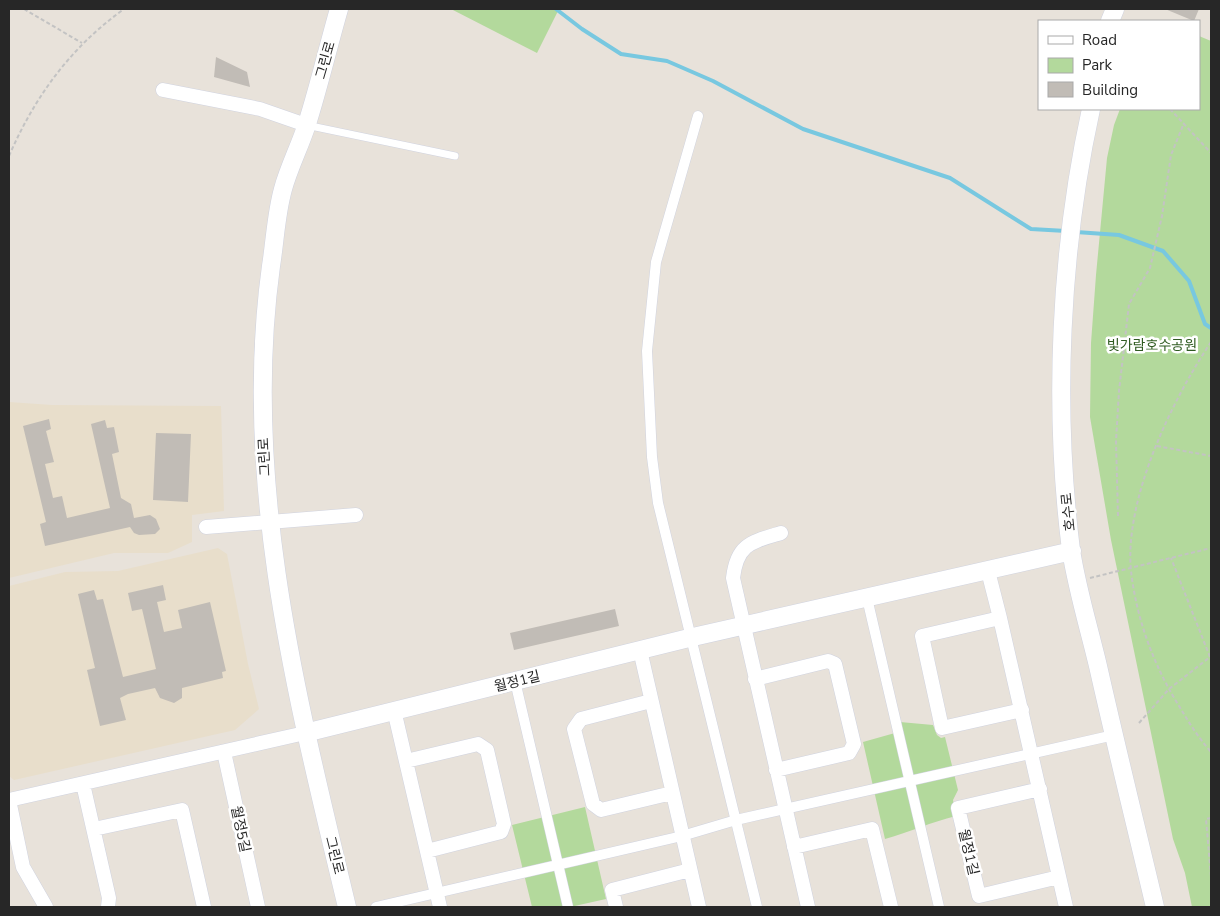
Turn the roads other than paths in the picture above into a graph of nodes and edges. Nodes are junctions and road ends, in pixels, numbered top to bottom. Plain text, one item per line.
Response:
1 (339, 9) edge
2 (163, 90) dead end
3 (1091, 110) edge
4 (698, 116) dead end
5 (306, 125) junction
6 (455, 156) dead end
7 (356, 515) dead end
8 (269, 522) junction
9 (206, 527) dead end
10 (781, 533) dead end
11 (1072, 551) junction
12 (988, 571) junction
13 (867, 598) junction
14 (1000, 618) junction
15 (742, 626) junction
16 (693, 637) junction
17 (640, 650) junction
18 (755, 679) junction
19 (515, 681) junction
20 (651, 701) junction
21 (394, 710) junction
22 (1022, 710) junction
23 (305, 733) junction
24 (1114, 735) junction
25 (224, 752) junction
26 (1031, 753) junction
27 (406, 761) junction
28 (776, 770) junction
29 (910, 780) junction
30 (83, 784) junction
31 (1040, 790) junction
32 (672, 793) junction
33 (9, 800) edge
34 (785, 808) junction
35 (736, 820) junction
36 (94, 828) junction
37 (682, 836) junction
38 (794, 847) junction
39 (14, 848) edge
40 (427, 851) junction
41 (558, 865) junction
42 (690, 870) junction
43 (1059, 877) junction
44 (437, 893) junction
45 (46, 907) edge
46 (108, 907) edge
47 (204, 907) edge
48 (258, 907) edge
49 (347, 907) edge
50 (376, 907) edge
51 (440, 907) edge
52 (568, 907) edge
53 (616, 907) edge
54 (699, 907) edge
55 (757, 907) edge
56 (808, 907) edge
57 (891, 907) edge
58 (939, 907) edge
59 (1066, 907) edge
60 (1156, 907) edge

1 - 5 street, 그린로
2 - 5 street
3 - 11 street, 호수로
4 - 16 street
5 - 6 lane
5 - 8 street, 그린로
7 - 8 street
8 - 9 street
8 - 23 street, 그린로
10 - 15 street
11 - 12 street, 월정1길
11 - 24 street, 호수로
12 - 13 street, 월정1길
12 - 14 street
13 - 15 street, 월정1길
13 - 29 street
14 - 22 street
14 - 22 street
15 - 16 street, 월정1길
15 - 18 street
16 - 17 street, 월정1길
16 - 35 street
17 - 19 street, 월정1길
17 - 20 street
18 - 28 street
18 - 28 street
19 - 21 street, 월정1길
19 - 41 street
20 - 32 street
20 - 32 street
21 - 23 street, 월정1길
21 - 27 street
22 - 26 street
23 - 25 street
23 - 49 street, 그린로
24 - 26 street
24 - 60 street, 호수로
25 - 30 street
25 - 48 street, 월정5길
26 - 29 street
26 - 31 street
27 - 40 street
27 - 40 street
28 - 34 street
29 - 34 street
29 - 58 street
30 - 33 street
30 - 36 street
31 - 43 street
31 - 43 street, 월정1길
32 - 37 street
33 - 39 street
34 - 35 street
34 - 38 street
35 - 37 street
35 - 55 street
36 - 46 street
36 - 47 street
37 - 41 street
37 - 42 street
38 - 56 street
38 - 57 street
39 - 45 street
40 - 44 street
41 - 44 street
41 - 52 street
42 - 53 street
42 - 54 street
43 - 59 street
44 - 50 street
44 - 51 street

